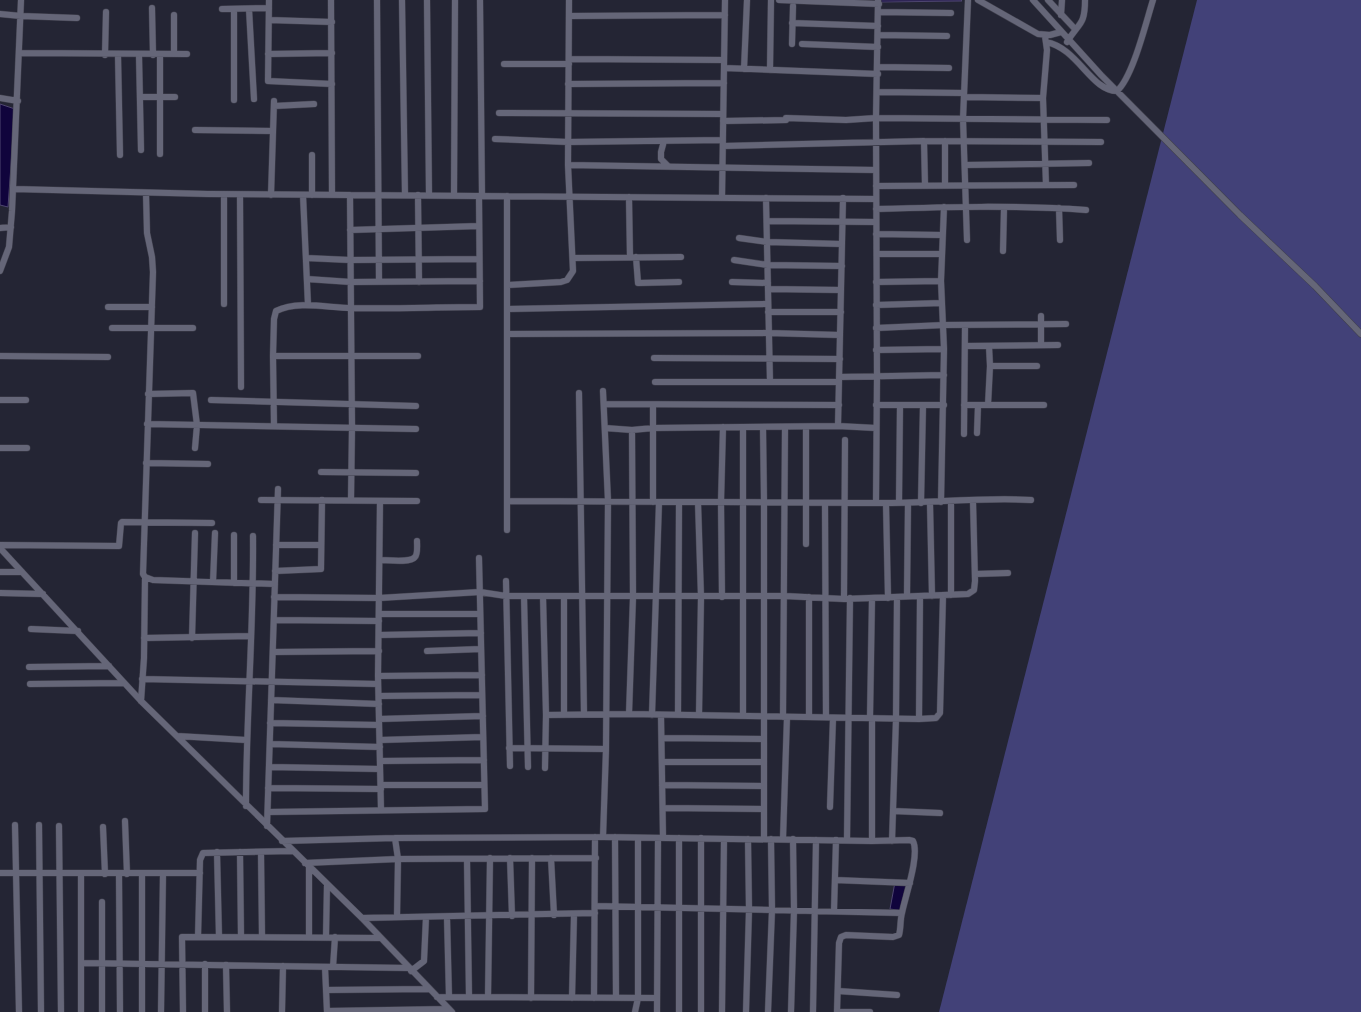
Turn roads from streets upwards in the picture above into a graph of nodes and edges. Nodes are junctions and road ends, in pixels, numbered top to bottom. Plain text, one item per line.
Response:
1 (21, 0) edge
2 (269, 0) edge
3 (331, 0) edge
4 (377, 0) edge
5 (402, 0) edge
6 (427, 0) edge
7 (455, 0) edge
8 (480, 0) edge
9 (569, 0) edge
10 (725, 0) edge
11 (747, 0) edge
12 (771, 0) edge
13 (779, 0) edge
14 (968, 0) edge
15 (978, 0) edge
16 (1033, 0) edge
17 (1048, 0) edge
18 (1062, 0) edge
19 (1085, 0) edge
20 (1153, 0) edge
21 (878, 2) edge
22 (793, 6) dead end
23 (152, 8) dead end
24 (269, 8) junction
25 (222, 9) dead end
26 (234, 9) junction
27 (249, 9) junction
28 (106, 12) dead end
29 (878, 12) junction
30 (951, 13) dead end
31 (0, 14) edge
32 (174, 15) dead end
33 (725, 15) junction
34 (1061, 15) junction
35 (21, 16) junction
36 (569, 16) junction
37 (77, 18) dead end
38 (269, 20) junction
39 (332, 22) junction
40 (792, 23) junction
41 (878, 26) junction
42 (1075, 29) junction
43 (1061, 32) junction
44 (878, 35) junction
45 (947, 36) dead end
46 (1046, 39) junction
47 (1068, 40) junction
48 (792, 44) dead end
49 (802, 44) dead end
50 (878, 47) junction
51 (1063, 48) junction
52 (20, 52) junction
53 (332, 53) junction
54 (156, 54) junction
55 (174, 54) junction
56 (187, 54) dead end
57 (268, 54) junction
58 (106, 55) junction
59 (118, 55) junction
60 (139, 55) junction
61 (724, 60) junction
62 (569, 61) junction
63 (504, 64) dead end
64 (878, 67) junction
65 (724, 68) junction
66 (949, 68) dead end
67 (744, 69) junction
68 (770, 70) junction
69 (878, 74) junction
70 (724, 83) junction
71 (332, 84) junction
72 (568, 84) junction
73 (1118, 91) junction
74 (878, 92) junction
75 (964, 95) junction
76 (175, 97) dead end
77 (0, 98) edge
78 (140, 98) junction
79 (160, 98) junction
80 (254, 98) dead end
81 (1044, 98) junction
82 (234, 100) dead end
83 (18, 101) junction
84 (314, 104) dead end
85 (499, 113) dead end
86 (568, 114) junction
87 (723, 114) junction
88 (876, 118) junction
89 (963, 118) junction
90 (1044, 119) junction
91 (1107, 120) dead end
92 (723, 121) junction
93 (195, 130) dead end
94 (273, 131) junction
95 (495, 139) dead end
96 (664, 141) junction
97 (924, 141) junction
98 (945, 141) junction
99 (964, 141) junction
100 (1045, 141) junction
101 (568, 142) junction
102 (1101, 142) dead end
103 (723, 143) junction
104 (876, 143) junction
105 (141, 150) dead end
106 (160, 154) dead end
107 (120, 155) dead end
108 (312, 155) dead end
109 (1045, 163) junction
110 (1089, 163) dead end
111 (965, 165) junction
112 (568, 166) junction
113 (668, 166) junction
114 (722, 167) junction
115 (876, 170) junction
116 (925, 185) junction
117 (945, 185) junction
118 (965, 185) junction
119 (1046, 185) junction
120 (1074, 185) dead end
121 (876, 186) junction
122 (14, 189) junction
123 (146, 192) junction
124 (224, 194) junction
125 (240, 195) junction
126 (271, 195) junction
127 (303, 195) junction
128 (312, 195) junction
129 (332, 195) junction
130 (350, 195) junction
131 (377, 195) junction
132 (405, 195) junction
133 (418, 196) junction
134 (429, 196) junction
135 (454, 196) junction
136 (480, 196) junction
137 (507, 196) junction
138 (569, 196) junction
139 (629, 197) junction
140 (722, 198) junction
141 (766, 198) junction
142 (843, 198) junction
143 (876, 198) junction
144 (944, 207) junction
145 (967, 208) junction
146 (1004, 208) junction
147 (1060, 208) junction
148 (876, 209) junction
149 (1086, 210) dead end
150 (767, 221) junction
151 (842, 221) junction
152 (876, 222) junction
153 (479, 226) junction
154 (10, 227) junction
155 (0, 228) edge
156 (378, 229) junction
157 (418, 229) junction
158 (350, 230) junction
159 (876, 234) junction
160 (942, 235) junction
161 (739, 238) dead end
162 (967, 240) dead end
163 (1060, 240) dead end
164 (767, 242) junction
165 (842, 244) junction
166 (1003, 251) dead end
167 (877, 254) junction
168 (942, 254) junction
169 (633, 257) junction
170 (681, 257) dead end
171 (306, 258) junction
172 (573, 258) junction
173 (418, 259) junction
174 (479, 259) junction
175 (350, 260) junction
176 (378, 260) junction
177 (734, 260) dead end
178 (768, 265) junction
179 (842, 266) junction
180 (0, 271) edge
181 (307, 279) junction
182 (480, 281) junction
183 (941, 281) junction
184 (351, 282) junction
185 (379, 282) junction
186 (419, 282) junction
187 (678, 282) dead end
188 (732, 282) dead end
189 (876, 282) junction
190 (507, 284) junction
191 (768, 286) junction
192 (841, 290) junction
193 (942, 303) junction
194 (224, 304) dead end
195 (768, 304) junction
196 (308, 305) junction
197 (876, 305) junction
198 (108, 307) dead end
199 (152, 307) junction
200 (351, 308) junction
201 (507, 309) junction
202 (768, 312) junction
203 (841, 312) junction
204 (1041, 316) dead end
205 (1041, 324) junction
206 (1066, 324) dead end
207 (944, 325) junction
208 (965, 325) junction
209 (112, 328) dead end
210 (151, 328) junction
211 (193, 328) dead end
212 (876, 328) junction
213 (768, 332) junction
214 (507, 334) junction
215 (1361, 334) edge
216 (840, 335) junction
217 (1041, 345) junction
218 (1058, 345) dead end
219 (965, 346) junction
220 (989, 346) junction
221 (944, 349) junction
222 (876, 350) junction
223 (0, 356) edge
224 (273, 356) junction
225 (351, 356) junction
226 (418, 356) dead end
227 (108, 358) dead end
228 (654, 358) dead end
229 (768, 358) junction
230 (840, 359) junction
231 (990, 366) junction
232 (1037, 366) dead end
233 (944, 375) junction
234 (877, 377) junction
235 (839, 380) junction
236 (654, 382) dead end
237 (770, 382) junction
238 (241, 386) dead end
239 (603, 391) dead end
240 (579, 393) dead end
241 (148, 394) junction
242 (0, 400) edge
243 (26, 400) dead end
244 (211, 400) dead end
245 (274, 402) junction
246 (352, 403) junction
247 (604, 404) junction
248 (876, 404) junction
249 (900, 404) junction
250 (923, 404) junction
251 (944, 404) junction
252 (653, 405) junction
253 (839, 405) junction
254 (964, 405) junction
255 (978, 405) junction
256 (988, 405) junction
257 (1044, 405) dead end
258 (416, 406) dead end
259 (147, 424) junction
260 (197, 425) junction
261 (274, 426) junction
262 (352, 426) junction
263 (838, 426) junction
264 (723, 427) junction
265 (743, 427) junction
266 (762, 427) junction
267 (785, 427) junction
268 (806, 427) junction
269 (605, 428) junction
270 (653, 428) junction
271 (876, 428) junction
272 (416, 429) dead end
273 (632, 430) junction
274 (977, 433) dead end
275 (964, 434) dead end
276 (846, 440) dead end
277 (0, 448) edge
278 (27, 448) dead end
279 (195, 448) dead end
280 (146, 463) junction
281 (208, 464) dead end
282 (321, 472) dead end
283 (351, 472) junction
284 (416, 473) dead end
285 (278, 489) dead end
286 (277, 499) junction
287 (261, 500) dead end
288 (322, 500) junction
289 (351, 500) junction
290 (1031, 500) dead end
291 (380, 501) junction
292 (417, 501) dead end
293 (507, 501) junction
294 (581, 501) junction
295 (973, 501) junction
296 (608, 502) junction
297 (632, 502) junction
298 (656, 502) junction
299 (679, 502) junction
300 (698, 502) junction
301 (721, 502) junction
302 (743, 502) junction
303 (764, 502) junction
304 (785, 502) junction
305 (806, 502) junction
306 (941, 502) junction
307 (951, 502) junction
308 (825, 503) junction
309 (844, 503) junction
310 (876, 503) junction
311 (886, 503) junction
312 (899, 503) junction
313 (908, 503) junction
314 (921, 503) junction
315 (930, 503) junction
316 (144, 522) junction
317 (212, 523) dead end
318 (507, 530) dead end
319 (195, 533) dead end
320 (215, 533) dead end
321 (234, 535) dead end
322 (253, 536) dead end
323 (417, 541) dead end
324 (806, 544) dead end
325 (276, 545) junction
326 (321, 545) junction
327 (0, 547) edge
328 (479, 558) dead end
329 (380, 560) junction
330 (275, 571) junction
331 (0, 572) edge
332 (22, 572) junction
333 (1008, 573) dead end
334 (975, 574) junction
335 (145, 577) junction
336 (506, 581) dead end
337 (194, 582) junction
338 (213, 582) junction
339 (234, 583) junction
340 (253, 584) junction
341 (275, 584) junction
342 (480, 592) junction
343 (0, 593) edge
344 (43, 594) junction
345 (943, 595) junction
346 (951, 595) junction
347 (506, 596) junction
348 (524, 596) junction
349 (543, 596) junction
350 (564, 596) junction
351 (582, 596) junction
352 (722, 596) junction
353 (764, 596) junction
354 (785, 596) junction
355 (908, 596) junction
356 (920, 596) junction
357 (932, 596) junction
358 (274, 597) junction
359 (608, 597) junction
360 (633, 597) junction
361 (655, 597) junction
362 (679, 597) junction
363 (701, 597) junction
364 (809, 597) junction
365 (897, 597) junction
366 (379, 598) junction
367 (744, 598) junction
368 (826, 598) junction
369 (847, 598) junction
370 (872, 598) junction
371 (888, 598) junction
372 (379, 614) junction
373 (480, 614) junction
374 (274, 620) junction
375 (379, 622) junction
376 (31, 629) dead end
377 (78, 631) junction
378 (481, 633) junction
379 (379, 635) junction
380 (250, 636) junction
381 (144, 638) junction
382 (192, 638) junction
383 (481, 649) junction
384 (379, 651) junction
385 (427, 651) dead end
386 (273, 652) junction
387 (109, 666) junction
388 (29, 667) dead end
389 (482, 675) junction
390 (378, 676) junction
391 (142, 679) junction
392 (249, 680) junction
393 (272, 680) junction
394 (124, 683) junction
395 (30, 684) dead end
396 (378, 684) junction
397 (482, 695) junction
398 (379, 696) junction
399 (271, 700) junction
400 (141, 701) junction
401 (379, 704) junction
402 (584, 714) junction
403 (605, 714) junction
404 (629, 714) junction
405 (546, 715) junction
406 (564, 715) junction
407 (652, 715) junction
408 (661, 715) junction
409 (678, 715) junction
410 (699, 715) junction
411 (483, 716) junction
412 (744, 716) junction
413 (763, 716) junction
414 (785, 717) junction
415 (809, 717) junction
416 (826, 718) junction
417 (833, 718) junction
418 (850, 718) junction
419 (871, 718) junction
420 (896, 719) junction
421 (919, 719) junction
422 (270, 722) junction
423 (379, 722) junction
424 (177, 736) junction
425 (483, 737) junction
426 (662, 738) junction
427 (764, 739) junction
428 (246, 740) junction
429 (270, 744) junction
430 (380, 744) junction
431 (509, 748) junction
432 (528, 748) junction
433 (546, 748) junction
434 (606, 749) junction
435 (484, 760) junction
436 (380, 761) junction
437 (662, 762) junction
438 (764, 762) junction
439 (269, 766) junction
440 (510, 766) dead end
441 (528, 767) dead end
442 (545, 768) dead end
443 (380, 769) junction
444 (484, 785) junction
445 (662, 785) junction
446 (764, 786) junction
447 (381, 787) junction
448 (268, 788) junction
449 (246, 806) junction
450 (830, 807) dead end
451 (663, 808) junction
452 (764, 809) junction
453 (381, 810) junction
454 (268, 812) junction
455 (893, 812) junction
456 (940, 813) dead end
457 (125, 820) dead end
458 (15, 825) dead end
459 (39, 825) dead end
460 (59, 826) dead end
461 (267, 826) junction
462 (103, 827) dead end
463 (603, 837) junction
464 (395, 838) junction
465 (596, 838) junction
466 (615, 838) junction
467 (638, 838) junction
468 (661, 838) junction
469 (679, 838) junction
470 (701, 838) junction
471 (724, 839) junction
472 (748, 839) junction
473 (767, 839) junction
474 (783, 839) junction
475 (793, 839) junction
476 (282, 840) junction
477 (816, 840) junction
478 (836, 840) junction
479 (847, 840) junction
480 (892, 841) junction
481 (872, 842) junction
482 (293, 851) junction
483 (217, 852) junction
484 (240, 852) junction
485 (261, 852) junction
486 (490, 858) junction
487 (510, 858) junction
488 (532, 858) junction
489 (552, 858) junction
490 (596, 858) junction
491 (398, 859) junction
492 (467, 859) junction
493 (307, 865) junction
494 (0, 873) edge
495 (16, 873) junction
496 (40, 873) junction
497 (60, 873) junction
498 (163, 873) junction
499 (200, 873) junction
500 (81, 874) junction
501 (105, 874) junction
502 (120, 874) junction
503 (128, 874) junction
504 (142, 874) junction
505 (835, 880) junction
506 (910, 883) junction
507 (327, 884) junction
508 (102, 902) dead end
509 (596, 906) junction
510 (615, 906) junction
511 (637, 906) junction
512 (659, 907) junction
513 (680, 907) junction
514 (702, 908) junction
515 (725, 909) junction
516 (749, 910) junction
517 (772, 910) junction
518 (794, 910) junction
519 (814, 911) junction
520 (834, 911) junction
521 (902, 912) junction
522 (595, 913) junction
523 (574, 914) junction
524 (554, 915) junction
525 (469, 916) junction
526 (491, 916) junction
527 (512, 916) junction
528 (532, 916) junction
529 (397, 917) junction
530 (426, 917) junction
531 (447, 917) junction
532 (362, 918) junction
533 (198, 937) junction
534 (219, 937) junction
535 (242, 937) junction
536 (262, 937) junction
537 (309, 937) junction
538 (326, 937) junction
539 (335, 937) junction
540 (380, 938) junction
541 (82, 962) junction
542 (102, 963) junction
543 (121, 963) junction
544 (141, 963) junction
545 (162, 964) junction
546 (183, 964) junction
547 (205, 964) junction
548 (226, 965) junction
549 (283, 966) junction
550 (325, 967) junction
551 (333, 967) junction
552 (410, 970) junction
553 (429, 989) junction
554 (326, 990) junction
555 (838, 991) junction
556 (897, 995) dead end
557 (437, 997) junction
558 (449, 997) junction
559 (469, 997) junction
560 (488, 997) junction
561 (531, 998) junction
562 (572, 998) junction
563 (594, 998) junction
564 (616, 998) junction
565 (638, 998) junction
566 (657, 998) junction
567 (327, 1011) edge
568 (371, 1011) edge
569 (415, 1011) edge
570 (450, 1011) edge
571 (19, 1012) edge
572 (41, 1012) edge
573 (61, 1012) edge
574 (82, 1012) edge
575 (102, 1012) edge
576 (120, 1012) edge
577 (142, 1012) edge
578 (161, 1012) edge
579 (183, 1012) edge
580 (205, 1012) edge
581 (226, 1012) edge
582 (282, 1012) edge
583 (635, 1012) edge
584 (657, 1012) edge
585 (679, 1012) edge
586 (701, 1012) edge
587 (722, 1012) edge
588 (746, 1012) edge
589 (768, 1012) edge
590 (791, 1012) edge
591 (814, 1012) edge
592 (837, 1012) edge
593 (870, 1012) edge

1 - 35 street
2 - 24 street
3 - 39 street
4 - 131 street
5 - 132 street
6 - 134 street
7 - 135 street
8 - 136 street
9 - 36 street
10 - 33 street
11 - 67 street
12 - 68 street
13 - 21 street
14 - 75 street
15 - 46 street
16 - 43 street
17 - 34 street
18 - 34 street
19 - 42 street
20 - 73 street
21 - 29 street
22 - 40 street
23 - 54 street
24 - 27 street
24 - 38 street
25 - 26 street
26 - 27 street
26 - 82 street
27 - 80 street
28 - 58 street
29 - 30 street
29 - 41 street
31 - 35 street
32 - 55 street
33 - 36 street
33 - 61 street
34 - 42 street
35 - 37 street
35 - 52 street
36 - 62 street
38 - 39 street
38 - 57 street
39 - 53 street
40 - 41 street
40 - 48 street
41 - 44 street
42 - 47 street
43 - 46 street
43 - 47 street
44 - 45 street
44 - 50 street
46 - 51 street
46 - 81 street
47 - 51 street
47 - 73 street
49 - 50 street
50 - 64 street
51 - 73 street
52 - 58 street
52 - 83 street
53 - 57 street
53 - 71 street
54 - 55 street
54 - 60 street
54 - 79 street
55 - 56 street
57 - 71 street
58 - 59 street
59 - 60 street
59 - 107 street
60 - 78 street
61 - 62 street
61 - 65 street
62 - 63 street
62 - 72 street
64 - 66 street
64 - 69 street
65 - 67 street
65 - 70 street
67 - 68 street
68 - 69 street
69 - 74 street
70 - 72 street
70 - 87 street
71 - 129 street
72 - 86 street
73 - 215 street
74 - 75 street
74 - 88 street
75 - 81 street
75 - 89 street
76 - 79 street
77 - 83 street
78 - 79 street
78 - 105 street
79 - 106 street
81 - 90 street
83 - 122 street
84 - 94 street
85 - 86 street
86 - 87 street
86 - 101 street
87 - 92 street
88 - 89 street
88 - 92 street
88 - 104 street
89 - 90 street
89 - 99 street
90 - 91 street
90 - 100 street
92 - 103 street
93 - 94 street
94 - 126 street
95 - 101 street
96 - 101 street
96 - 103 street
96 - 113 street
97 - 98 street
97 - 104 street
97 - 116 street
98 - 99 street
98 - 117 street
99 - 100 street
99 - 111 street
100 - 102 street
100 - 109 street
101 - 112 street
103 - 104 street
103 - 114 street
104 - 115 street
108 - 128 street
109 - 110 street
109 - 111 street
109 - 119 street
111 - 118 street
112 - 113 street
112 - 138 street
113 - 114 street
114 - 115 street
114 - 140 street
115 - 121 street
116 - 117 street
116 - 121 street
117 - 118 street
118 - 119 street
118 - 145 street
119 - 120 street
121 - 143 street
122 - 123 street
122 - 154 street
123 - 124 street
123 - 199 street
124 - 125 street
124 - 194 street
125 - 126 street
125 - 238 street
126 - 127 street
127 - 128 street
127 - 171 street
128 - 129 street
129 - 130 street
130 - 131 street
130 - 158 street
131 - 132 street
131 - 156 street
132 - 133 street
133 - 134 street
133 - 157 street
134 - 135 street
135 - 136 street
136 - 137 street
136 - 153 street
137 - 138 street
137 - 190 street
138 - 139 street
138 - 172 street
139 - 140 street
139 - 169 street
140 - 141 street
141 - 142 street
141 - 150 street
142 - 143 street
142 - 151 street
143 - 148 street
144 - 145 street
144 - 148 street
144 - 160 street
145 - 146 street
145 - 162 street
146 - 147 street
146 - 166 street
147 - 149 street
147 - 163 street
148 - 152 street
150 - 151 street
150 - 164 street
151 - 152 street
151 - 165 street
152 - 159 street
153 - 157 street
153 - 174 street
154 - 155 street
154 - 180 street
156 - 157 street
156 - 158 street
156 - 176 street
157 - 173 street
158 - 175 street
159 - 160 street
159 - 167 street
160 - 168 street
161 - 164 street
164 - 165 street
164 - 178 street
165 - 179 street
167 - 168 street
167 - 189 street
168 - 183 street
169 - 170 street
169 - 172 street
169 - 187 street
171 - 175 street
171 - 181 street
172 - 190 street
173 - 174 street
173 - 176 street
173 - 186 street
174 - 182 street
175 - 176 street
175 - 184 street
176 - 185 street
177 - 178 street
178 - 179 street
178 - 191 street
179 - 192 street
181 - 184 street
181 - 196 street
182 - 186 street
182 - 200 street
183 - 189 street
183 - 193 street
184 - 185 street
184 - 200 street
185 - 186 street
188 - 191 street
189 - 197 street
190 - 201 street
191 - 192 street
191 - 195 street
192 - 203 street
193 - 197 street
193 - 207 street
195 - 201 street
195 - 202 street
196 - 200 street
196 - 224 street
197 - 212 street
198 - 199 street
199 - 210 street
200 - 225 street
201 - 214 street
202 - 203 street
202 - 213 street
203 - 216 street
204 - 205 street
205 - 206 street
205 - 208 street
205 - 217 street
207 - 208 street
207 - 212 street
207 - 221 street
208 - 219 street
209 - 210 street
210 - 211 street
210 - 241 street
212 - 222 street
213 - 214 street
213 - 216 street
213 - 229 street
214 - 293 street
216 - 230 street
217 - 218 street
217 - 220 street
219 - 220 street
219 - 254 street
220 - 231 street
221 - 222 street
221 - 233 street
222 - 234 street
223 - 227 street
224 - 225 street
224 - 245 street
225 - 226 street
225 - 246 street
228 - 229 street
229 - 230 street
229 - 237 street
230 - 235 street
231 - 232 street
231 - 256 street
233 - 234 street
233 - 251 street
234 - 235 street
234 - 248 street
235 - 237 street
235 - 253 street
236 - 237 street
239 - 247 street
240 - 294 street
241 - 259 street
241 - 260 street
242 - 243 street
244 - 245 street
245 - 246 street
245 - 261 street
246 - 258 street
246 - 262 street
247 - 252 street
247 - 269 street
248 - 249 street
248 - 271 street
249 - 250 street
249 - 312 street
250 - 251 street
250 - 314 street
251 - 306 street
252 - 253 street
252 - 270 street
253 - 263 street
254 - 255 street
254 - 275 street
255 - 256 street
255 - 274 street
256 - 257 street
259 - 260 street
259 - 280 street
260 - 261 street
260 - 279 street
261 - 262 street
262 - 272 street
262 - 283 street
263 - 268 street
263 - 271 street
264 - 265 street
264 - 270 street
264 - 301 street
265 - 266 street
265 - 302 street
266 - 267 street
266 - 303 street
267 - 268 street
267 - 304 street
268 - 305 street
269 - 273 street
269 - 296 street
270 - 273 street
270 - 298 street
271 - 310 street
273 - 297 street
276 - 309 street
277 - 278 street
280 - 281 street
280 - 316 street
282 - 283 street
283 - 284 street
283 - 289 street
285 - 286 street
286 - 287 street
286 - 288 street
286 - 325 street
288 - 289 street
288 - 326 street
289 - 291 street
290 - 295 street
291 - 292 street
291 - 329 street
293 - 294 street
293 - 318 street
294 - 296 street
294 - 351 street
295 - 307 street
295 - 334 street
296 - 297 street
296 - 359 street
297 - 298 street
297 - 360 street
298 - 299 street
298 - 361 street
299 - 300 street
299 - 362 street
300 - 301 street
300 - 363 street
301 - 302 street
301 - 352 street
302 - 303 street
302 - 367 street
303 - 304 street
303 - 353 street
304 - 305 street
304 - 354 street
305 - 308 street
305 - 324 street
306 - 307 street
306 - 315 street
307 - 346 street
308 - 309 street
308 - 368 street
309 - 310 street
309 - 369 street
310 - 311 street
311 - 312 street
311 - 371 street
312 - 313 street
313 - 314 street
313 - 355 street
314 - 315 street
315 - 357 street
316 - 317 street
316 - 327 street
316 - 335 street
319 - 337 street
320 - 338 street
321 - 339 street
322 - 340 street
323 - 329 street
325 - 326 street
325 - 330 street
326 - 330 street
327 - 332 street
328 - 342 street
329 - 366 street
330 - 341 street
331 - 332 street
332 - 344 street
333 - 334 street
334 - 346 street
335 - 337 street
335 - 381 street
336 - 347 street
337 - 338 street
337 - 382 street
338 - 339 street
339 - 340 street
340 - 341 street
340 - 380 street
341 - 358 street
342 - 347 street
342 - 366 street
342 - 373 street
343 - 344 street
344 - 377 street
345 - 346 street
345 - 357 street
345 - 421 street
347 - 348 street
347 - 431 street
348 - 349 street
348 - 432 street
349 - 350 street
349 - 405 street
350 - 351 street
350 - 406 street
351 - 359 street
351 - 402 street
352 - 363 street
352 - 367 street
353 - 354 street
353 - 367 street
353 - 413 street
354 - 364 street
354 - 414 street
355 - 356 street
355 - 365 street
356 - 357 street
356 - 421 street
358 - 366 street
358 - 374 street
359 - 360 street
359 - 403 street
360 - 361 street
360 - 404 street
361 - 362 street
361 - 407 street
362 - 363 street
362 - 409 street
363 - 410 street
364 - 368 street
364 - 415 street
365 - 371 street
365 - 420 street
366 - 372 street
367 - 412 street
368 - 369 street
368 - 416 street
369 - 370 street
369 - 418 street
370 - 371 street
370 - 419 street
372 - 373 street
372 - 375 street
373 - 378 street
374 - 375 street
374 - 386 street
375 - 379 street
376 - 377 street
377 - 387 street
378 - 379 street
378 - 383 street
379 - 384 street
380 - 382 street
380 - 392 street
381 - 382 street
381 - 391 street
383 - 385 street
383 - 389 street
384 - 386 street
384 - 390 street
386 - 393 street
387 - 388 street
387 - 394 street
389 - 390 street
389 - 397 street
390 - 396 street
391 - 392 street
391 - 400 street
392 - 393 street
392 - 428 street
393 - 396 street
393 - 399 street
394 - 395 street
394 - 400 street
396 - 398 street
397 - 398 street
397 - 411 street
398 - 401 street
399 - 401 street
399 - 422 street
400 - 424 street
401 - 423 street
402 - 403 street
402 - 406 street
403 - 404 street
403 - 434 street
404 - 407 street
405 - 406 street
405 - 433 street
407 - 408 street
408 - 409 street
408 - 426 street
409 - 410 street
410 - 412 street
411 - 423 street
411 - 425 street
412 - 413 street
413 - 414 street
413 - 427 street
414 - 415 street
414 - 474 street
415 - 416 street
416 - 417 street
417 - 418 street
417 - 450 street
418 - 419 street
418 - 479 street
419 - 420 street
419 - 481 street
420 - 421 street
420 - 455 street
422 - 423 street
422 - 429 street
423 - 430 street
424 - 428 street
424 - 449 street
425 - 430 street
425 - 435 street
426 - 427 street
426 - 437 street
427 - 438 street
428 - 449 street
429 - 430 street
429 - 439 street
430 - 436 street
431 - 432 street
431 - 440 street
432 - 433 street
432 - 441 street
433 - 434 street
433 - 442 street
434 - 463 street
435 - 436 street
435 - 444 street
436 - 443 street
437 - 438 street
437 - 445 street
438 - 446 street
439 - 443 street
439 - 448 street
443 - 447 street
444 - 447 street
444 - 453 street
445 - 446 street
445 - 451 street
446 - 452 street
447 - 448 street
447 - 453 street
448 - 454 street
449 - 461 street
451 - 452 street
451 - 468 street
452 - 473 street
453 - 454 street
454 - 461 street
455 - 456 street
455 - 480 street
457 - 503 street
458 - 495 street
459 - 496 street
460 - 497 street
461 - 476 street
462 - 501 street
463 - 465 street
463 - 466 street
464 - 465 street
464 - 476 street
464 - 491 street
465 - 490 street
466 - 467 street
466 - 510 street
467 - 468 street
467 - 511 street
468 - 469 street
468 - 512 street
469 - 470 street
469 - 513 street
470 - 471 street
470 - 514 street
471 - 472 street
471 - 515 street
472 - 473 street
472 - 516 street
473 - 474 street
473 - 517 street
474 - 475 street
475 - 477 street
475 - 518 street
476 - 482 street
477 - 478 street
477 - 519 street
478 - 479 street
478 - 505 street
479 - 481 street
480 - 481 street
480 - 506 street
482 - 485 street
482 - 493 street
483 - 484 street
483 - 499 street
483 - 534 street
484 - 485 street
484 - 535 street
485 - 536 street
486 - 487 street
486 - 492 street
486 - 526 street
487 - 488 street
487 - 527 street
488 - 489 street
488 - 528 street
489 - 490 street
489 - 524 street
490 - 509 street
491 - 492 street
491 - 493 street
491 - 529 street
492 - 525 street
493 - 507 street
493 - 537 street
494 - 495 street
495 - 496 street
495 - 571 street
496 - 497 street
496 - 572 street
497 - 500 street
497 - 573 street
498 - 499 street
498 - 504 street
498 - 545 street
499 - 533 street
500 - 501 street
500 - 541 street
501 - 502 street
502 - 503 street
502 - 543 street
503 - 504 street
504 - 544 street
505 - 506 street
505 - 520 street
506 - 521 street
507 - 532 street
507 - 538 street
508 - 542 street
509 - 510 street
509 - 522 street
510 - 511 street
510 - 564 street
511 - 512 street
511 - 565 street
512 - 513 street
512 - 566 street
513 - 514 street
513 - 585 street
514 - 515 street
514 - 586 street
515 - 516 street
515 - 587 street
516 - 517 street
516 - 588 street
517 - 518 street
517 - 589 street
518 - 519 street
518 - 590 street
519 - 520 street
519 - 591 street
520 - 521 street
521 - 555 street
522 - 523 street
522 - 563 street
523 - 524 street
523 - 562 street
524 - 528 street
525 - 526 street
525 - 531 street
525 - 559 street
526 - 527 street
526 - 560 street
527 - 528 street
528 - 561 street
529 - 530 street
529 - 532 street
530 - 531 street
530 - 552 street
531 - 558 street
532 - 540 street
533 - 534 street
533 - 546 street
534 - 535 street
535 - 536 street
536 - 537 street
537 - 538 street
538 - 539 street
539 - 540 street
539 - 551 street
540 - 552 street
541 - 542 street
541 - 574 street
542 - 543 street
542 - 575 street
543 - 544 street
543 - 576 street
544 - 545 street
544 - 577 street
545 - 546 street
545 - 578 street
546 - 547 street
546 - 579 street
547 - 548 street
547 - 580 street
548 - 549 street
548 - 581 street
549 - 550 street
549 - 582 street
550 - 551 street
550 - 554 street
551 - 552 street
552 - 553 street
553 - 554 street
553 - 557 street
554 - 567 street
555 - 556 street
555 - 592 street
557 - 558 street
557 - 570 street
558 - 559 street
559 - 560 street
560 - 561 street
561 - 562 street
562 - 563 street
563 - 564 street
564 - 565 street
565 - 566 street
565 - 583 street
566 - 584 street
567 - 568 street
568 - 569 street
569 - 570 street
592 - 593 street

